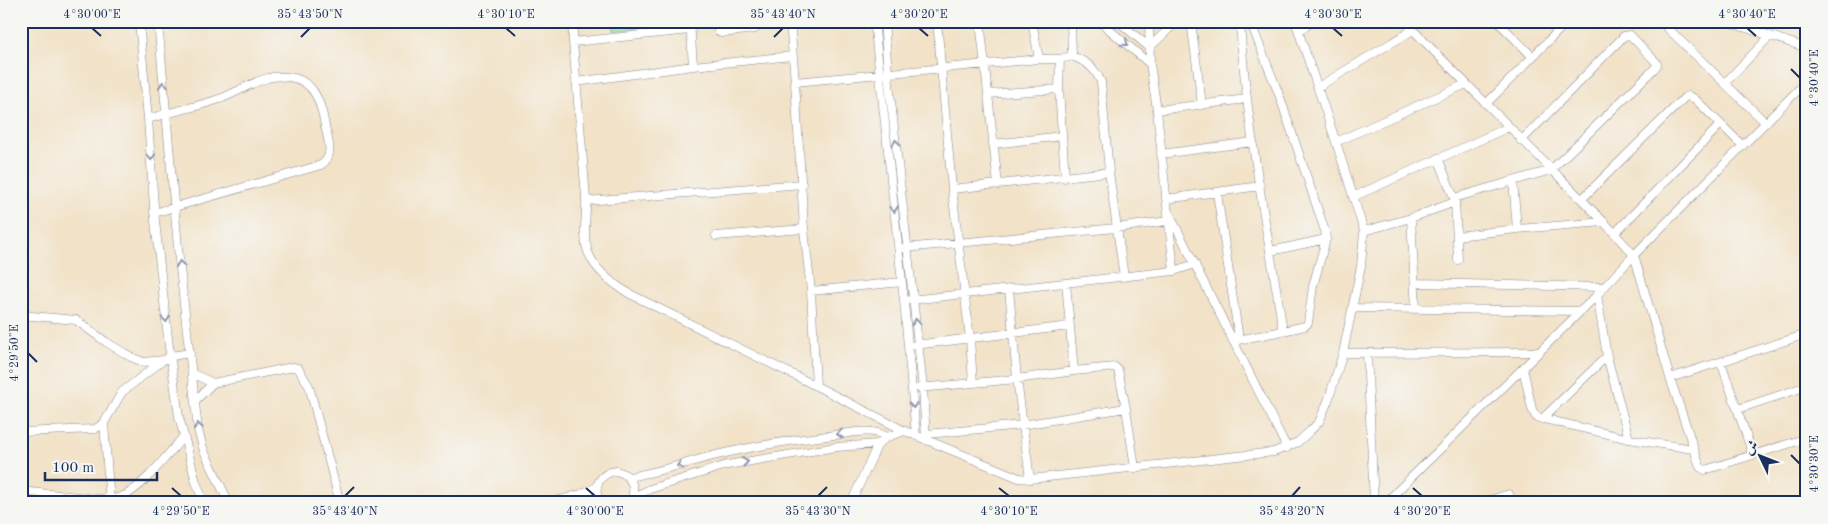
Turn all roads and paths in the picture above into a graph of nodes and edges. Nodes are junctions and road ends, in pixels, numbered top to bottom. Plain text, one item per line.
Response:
1 (139, 21) edge
2 (158, 21) edge
3 (573, 21) edge
4 (690, 21) edge
5 (717, 21) edge
6 (790, 21) edge
7 (874, 21) edge
8 (884, 21) edge
9 (937, 21) edge
10 (980, 21) edge
11 (1032, 21) edge
12 (1071, 21) edge
13 (1099, 21) edge
14 (1118, 21) edge
15 (1148, 21) edge
16 (1177, 21) edge
17 (1191, 21) edge
18 (1240, 21) edge
19 (1250, 21) edge
20 (1295, 21) edge
21 (1313, 21) edge
22 (1416, 21) edge
23 (1497, 21) edge
24 (1568, 21) edge
25 (1660, 21) edge
26 (1725, 21) edge
27 (1405, 23) edge
28 (755, 29) dead end
29 (690, 30) junction
30 (1413, 30) junction
31 (1298, 31) junction
32 (1770, 36) junction
33 (573, 42) junction
34 (1150, 48) junction
35 (1807, 48) edge
36 (792, 56) junction
37 (1072, 56) junction
38 (1532, 56) junction
39 (1039, 59) junction
40 (1060, 59) junction
41 (984, 64) junction
42 (1150, 64) junction
43 (693, 66) junction
44 (942, 68) junction
45 (888, 74) junction
46 (879, 75) junction
47 (1807, 81) edge
48 (576, 82) junction
49 (795, 82) junction
50 (1725, 83) junction
51 (1466, 84) junction
52 (1318, 86) junction
53 (1059, 89) junction
54 (988, 94) junction
55 (1247, 99) junction
56 (1486, 104) junction
57 (1202, 105) junction
58 (1157, 110) junction
59 (165, 113) junction
60 (148, 118) junction
61 (1766, 123) junction
62 (1720, 125) junction
63 (1509, 127) junction
64 (1062, 136) junction
65 (1521, 140) junction
66 (1253, 142) junction
67 (1336, 142) junction
68 (993, 144) junction
69 (1742, 145) junction
70 (1162, 154) junction
71 (1438, 158) junction
72 (899, 169) junction
73 (890, 170) junction
74 (1551, 170) junction
75 (1109, 172) junction
76 (1065, 178) junction
77 (1513, 180) junction
78 (802, 184) junction
79 (998, 184) junction
80 (1260, 186) junction
81 (952, 189) junction
82 (1217, 193) junction
83 (1353, 198) junction
84 (1166, 200) junction
85 (1454, 200) junction
86 (1582, 200) junction
87 (586, 201) junction
88 (174, 208) junction
89 (1168, 211) junction
90 (154, 213) junction
91 (1411, 218) junction
92 (1168, 220) junction
93 (1604, 222) junction
94 (1116, 228) junction
95 (804, 229) junction
96 (1517, 229) junction
97 (1364, 231) junction
98 (1615, 233) junction
99 (716, 236) dead end
100 (1458, 236) junction
101 (1326, 239) junction
102 (958, 244) junction
103 (907, 248) junction
104 (898, 249) junction
105 (1271, 251) junction
106 (1634, 255) junction
107 (1458, 260) dead end
108 (1195, 264) junction
109 (1174, 271) junction
110 (1124, 277) junction
111 (902, 282) junction
112 (1416, 282) junction
113 (1066, 283) junction
114 (1604, 287) junction
115 (1009, 289) junction
116 (811, 291) junction
117 (964, 294) junction
118 (1597, 295) junction
119 (914, 300) junction
120 (904, 301) junction
121 (1352, 308) junction
122 (1416, 309) junction
123 (1581, 311) junction
124 (21, 315) edge
125 (1070, 326) junction
126 (1283, 331) junction
127 (1014, 334) junction
128 (1807, 334) edge
129 (970, 339) junction
130 (1236, 340) junction
131 (919, 345) junction
132 (908, 346) junction
133 (1539, 352) junction
134 (190, 353) junction
135 (1343, 353) junction
136 (1367, 353) junction
137 (1607, 356) junction
138 (167, 358) junction
139 (1721, 362) junction
140 (1523, 368) junction
141 (1074, 370) junction
142 (193, 374) junction
143 (1670, 378) junction
144 (1017, 379) junction
145 (213, 383) junction
146 (973, 383) junction
147 (816, 386) junction
148 (1807, 386) edge
149 (923, 388) junction
150 (912, 389) junction
151 (195, 401) junction
152 (1126, 408) junction
153 (1738, 410) junction
154 (1542, 419) junction
155 (104, 423) junction
156 (1022, 425) junction
157 (904, 431) junction
158 (21, 432) edge
159 (184, 436) junction
160 (916, 436) junction
161 (887, 437) junction
162 (926, 437) junction
163 (1807, 438) edge
164 (1629, 440) junction
165 (878, 444) junction
166 (1287, 448) junction
167 (1693, 449) junction
168 (1753, 455) junction
169 (1135, 468) junction
170 (628, 477) junction
171 (1030, 479) junction
172 (597, 487) junction
173 (21, 491) edge
174 (1509, 494) dead end
175 (631, 500) edge
176 (109, 501) edge
177 (204, 503) edge
178 (229, 503) edge
179 (340, 503) edge
180 (549, 503) edge
181 (601, 503) edge
182 (851, 503) edge
183 (1374, 503) edge
184 (1385, 503) edge
185 (1480, 503) edge

1 - 60 street
59 -> 2 street
3 - 33 street
4 - 29 street
5 - 28 street
6 - 36 street
7 - 46 street
8 - 45 street
9 - 44 street
10 - 41 street
11 - 39 street
12 - 37 street
13 -> 42 street
14 - 34 street
15 - 34 street
16 - 34 street
17 - 57 street
18 - 55 street
19 - 101 street
20 - 31 street
21 - 31 street
22 - 27 street
23 - 38 street
24 - 38 street
25 - 50 street
26 - 32 street
27 - 30 street
29 - 33 street
29 - 43 street
30 - 51 street
30 - 52 street
31 - 52 street
32 - 35 street
32 - 50 street
33 - 48 street
34 - 42 street
36 - 43 street
36 - 49 street
37 - 40 street
37 - 75 street
38 - 56 street
39 - 40 street
39 - 41 street
40 - 53 street
41 - 44 street
41 - 54 street
42 - 58 street
43 - 48 street
44 - 45 street
44 - 81 street
45 - 46 street
72 -> 45 street
46 - 49 street
46 - 73 street
47 - 61 street
48 - 87 street
49 - 78 street
50 - 61 street
51 - 56 street
51 - 67 street
52 - 67 street
53 - 54 street
53 - 64 street
54 - 68 street
55 - 57 street
55 - 66 street
56 - 63 street
57 - 58 street
58 - 70 street
59 - 60 street
59 - 88 street
59 - 88 street
60 -> 90 street
61 - 69 street
62 - 69 street
62 - 86 street
62 - 98 street
63 - 65 street
63 - 71 street
64 - 68 street
64 - 76 street
65 - 74 street
65 - 74 street
66 - 70 street
66 - 80 street
67 - 83 street
68 - 79 street
69 - 106 street
70 - 84 street
71 - 83 street
71 - 85 street
72 - 73 street
72 - 103 street
73 -> 104 street
74 - 77 street
74 - 86 street
75 - 76 street
75 - 94 street
76 - 79 street
77 - 85 street
77 - 96 street
78 - 87 street
78 - 95 street
79 - 81 street
80 - 82 street
80 - 105 street
81 - 102 street
82 - 84 street
82 - 130 street
83 - 97 street
84 - 89 street
85 - 91 street
85 - 100 street
86 - 93 street
87 - 147 street
88 - 90 street
134 -> 88 street
89 - 92 street
89 - 108 street
90 -> 138 street
91 - 97 street
91 - 112 street
92 - 94 street
92 - 109 street
93 - 96 street
93 - 98 street
94 - 102 street
94 - 110 street
95 - 99 street
95 - 116 street
96 - 100 street
97 - 121 street
98 - 106 street
100 - 107 street
101 - 105 street
101 - 126 street
102 - 103 street
102 - 117 street
103 - 104 street
103 - 119 street
104 - 111 street
105 - 126 street
106 - 114 street
106 - 143 street
108 - 109 street
108 - 130 street
109 - 110 street
110 - 113 street
111 - 116 street
111 - 120 street
112 - 114 street
112 - 122 street
113 - 115 street
113 - 125 street
114 - 118 street
115 - 117 street
115 - 127 street
116 - 147 street
117 - 119 street
117 - 129 street
118 - 123 street
118 - 137 street
119 - 120 street
131 -> 119 street
120 - 132 street
121 - 122 street
121 - 135 street
122 - 123 street
123 - 133 street
124 - 138 street
125 - 127 street
125 - 141 street
126 - 130 street
127 - 129 street
127 - 144 street
128 - 139 street
129 - 131 street
129 - 146 street
130 - 166 street
131 - 132 street
131 - 149 street
132 - 150 street
133 - 136 street
133 - 140 street
134 - 138 street
134 - 142 street
135 - 136 street
135 - 166 street
136 - 183 street
137 - 154 street
137 - 164 street
138 - 155 street
138 - 159 street
139 - 143 street
139 - 153 street
140 - 154 street
140 - 184 street
141 - 144 street
141 - 152 street
142 - 145 street
142 - 151 street
143 - 167 street
144 - 146 street
144 - 156 street
145 - 151 street
145 - 179 street
146 - 149 street
147 - 157 street
148 - 153 street
149 - 150 street
149 - 162 street
150 -> 160 street
178 -> 151 street
152 - 156 street
152 - 169 street
153 - 168 street
154 - 164 street
155 - 158 street
155 - 176 street
156 - 162 street
156 - 171 street
157 - 160 street
157 - 161 street
159 - 176 street
159 - 177 street
160 - 162 street
161 - 165 street
161 -> 170 street
162 - 171 street
163 - 168 street
164 - 167 street
175 -> 165 street
165 - 182 street
166 - 169 street
167 - 168 street
169 - 171 street
170 - 172 street
170 - 175 street
172 - 180 street
172 - 181 street
173 - 176 street
174 - 185 street

